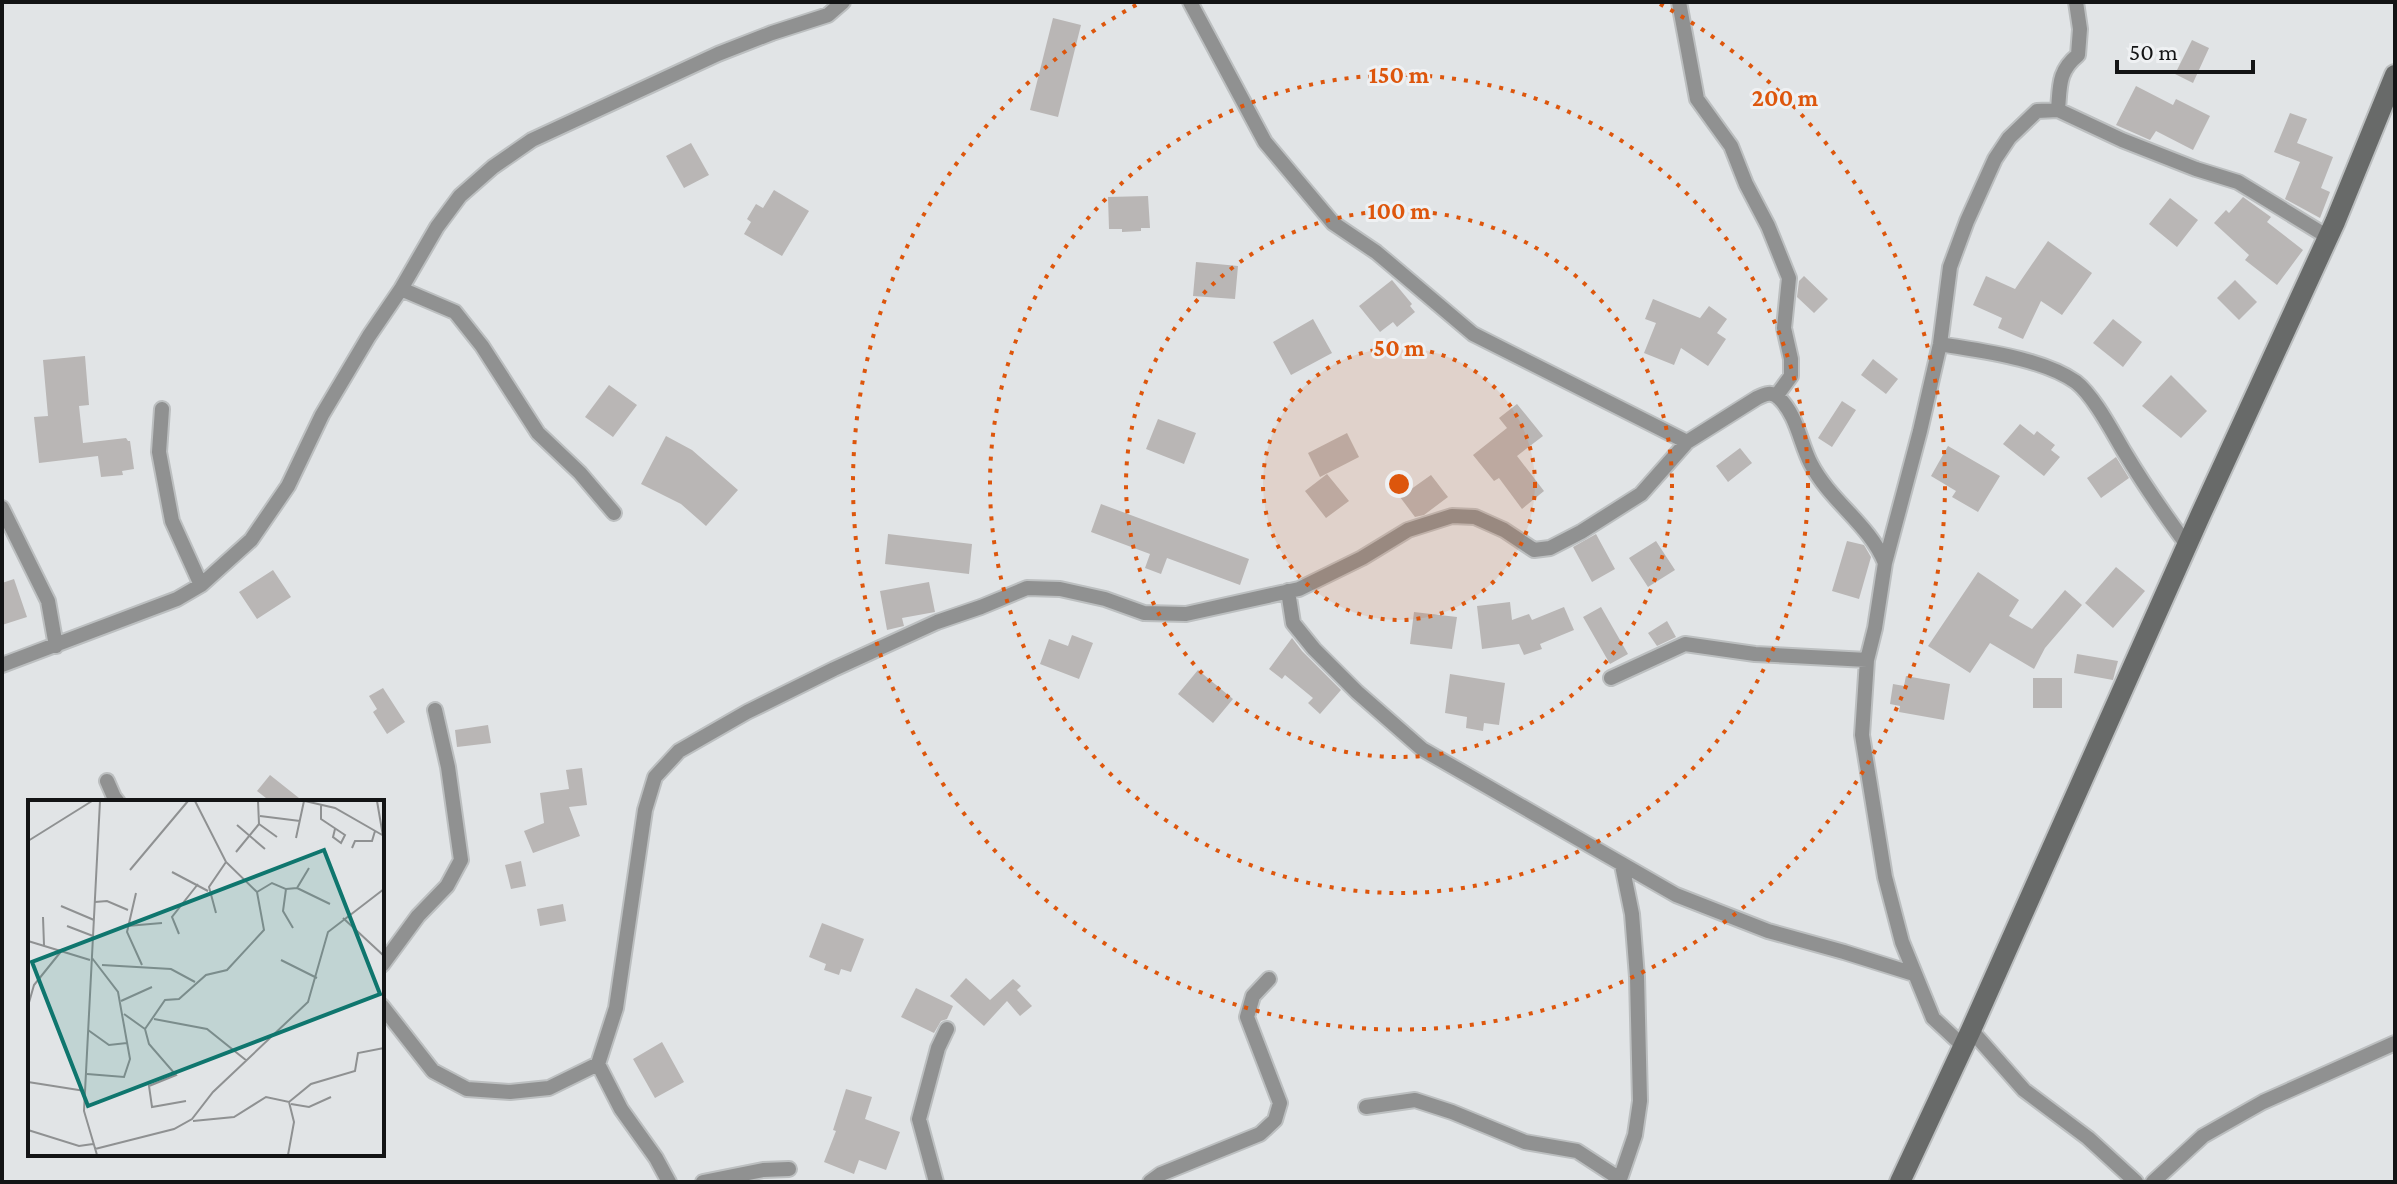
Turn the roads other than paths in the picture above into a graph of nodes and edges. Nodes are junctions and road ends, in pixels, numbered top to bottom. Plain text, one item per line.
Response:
1 (843, 2) edge
2 (1190, 2) edge
3 (1679, 2) edge
4 (2076, 2) edge
5 (2395, 75) edge
6 (2058, 110) junction
7 (2386, 119) edge
8 (2328, 237) junction
9 (401, 289) junction
10 (1940, 344) junction
11 (1777, 395) junction
12 (162, 409) dead end
13 (1687, 442) junction
14 (2, 508) edge
15 (614, 513) dead end
16 (2187, 545) junction
17 (1885, 563) junction
18 (201, 585) junction
19 (1288, 591) junction
20 (56, 646) junction
21 (1867, 660) junction
22 (2, 665) edge
23 (1611, 678) dead end
24 (435, 710) dead end
25 (107, 781) dead end
26 (116, 800) edge
27 (1622, 865) junction
28 (384, 962) edge
29 (1914, 974) junction
30 (1269, 979) dead end
31 (384, 1009) edge
32 (947, 1029) dead end
33 (1967, 1038) junction
34 (2395, 1043) edge
35 (598, 1064) junction
36 (1366, 1107) dead end
37 (789, 1169) dead end
38 (1619, 1180) edge
39 (669, 1182) edge
40 (703, 1182) edge
41 (936, 1182) edge
42 (1150, 1182) edge
43 (1900, 1182) edge
44 (2136, 1182) edge
45 (2153, 1182) edge

1 - 9 street
2 - 13 street
3 - 11 street
4 - 6 street
5 - 7 main road
6 - 8 street
6 - 10 street
7 - 8 main road
8 - 16 main road
9 - 15 street
9 - 18 street
10 - 16 street
10 - 17 street
11 - 13 street
11 - 17 street
12 - 18 street
13 - 19 street
14 - 20 street
16 - 33 main road
17 - 21 street
18 - 20 street
19 - 27 street
19 - 35 street
20 - 22 street
21 - 23 street
21 - 29 street
24 - 28 street
25 - 26 street
27 - 29 street
27 - 38 street
29 - 33 street
30 - 42 street
31 - 35 street
32 - 41 street
33 - 43 main road
33 - 44 street
34 - 45 street
35 - 39 street
36 - 38 street
37 - 40 street

